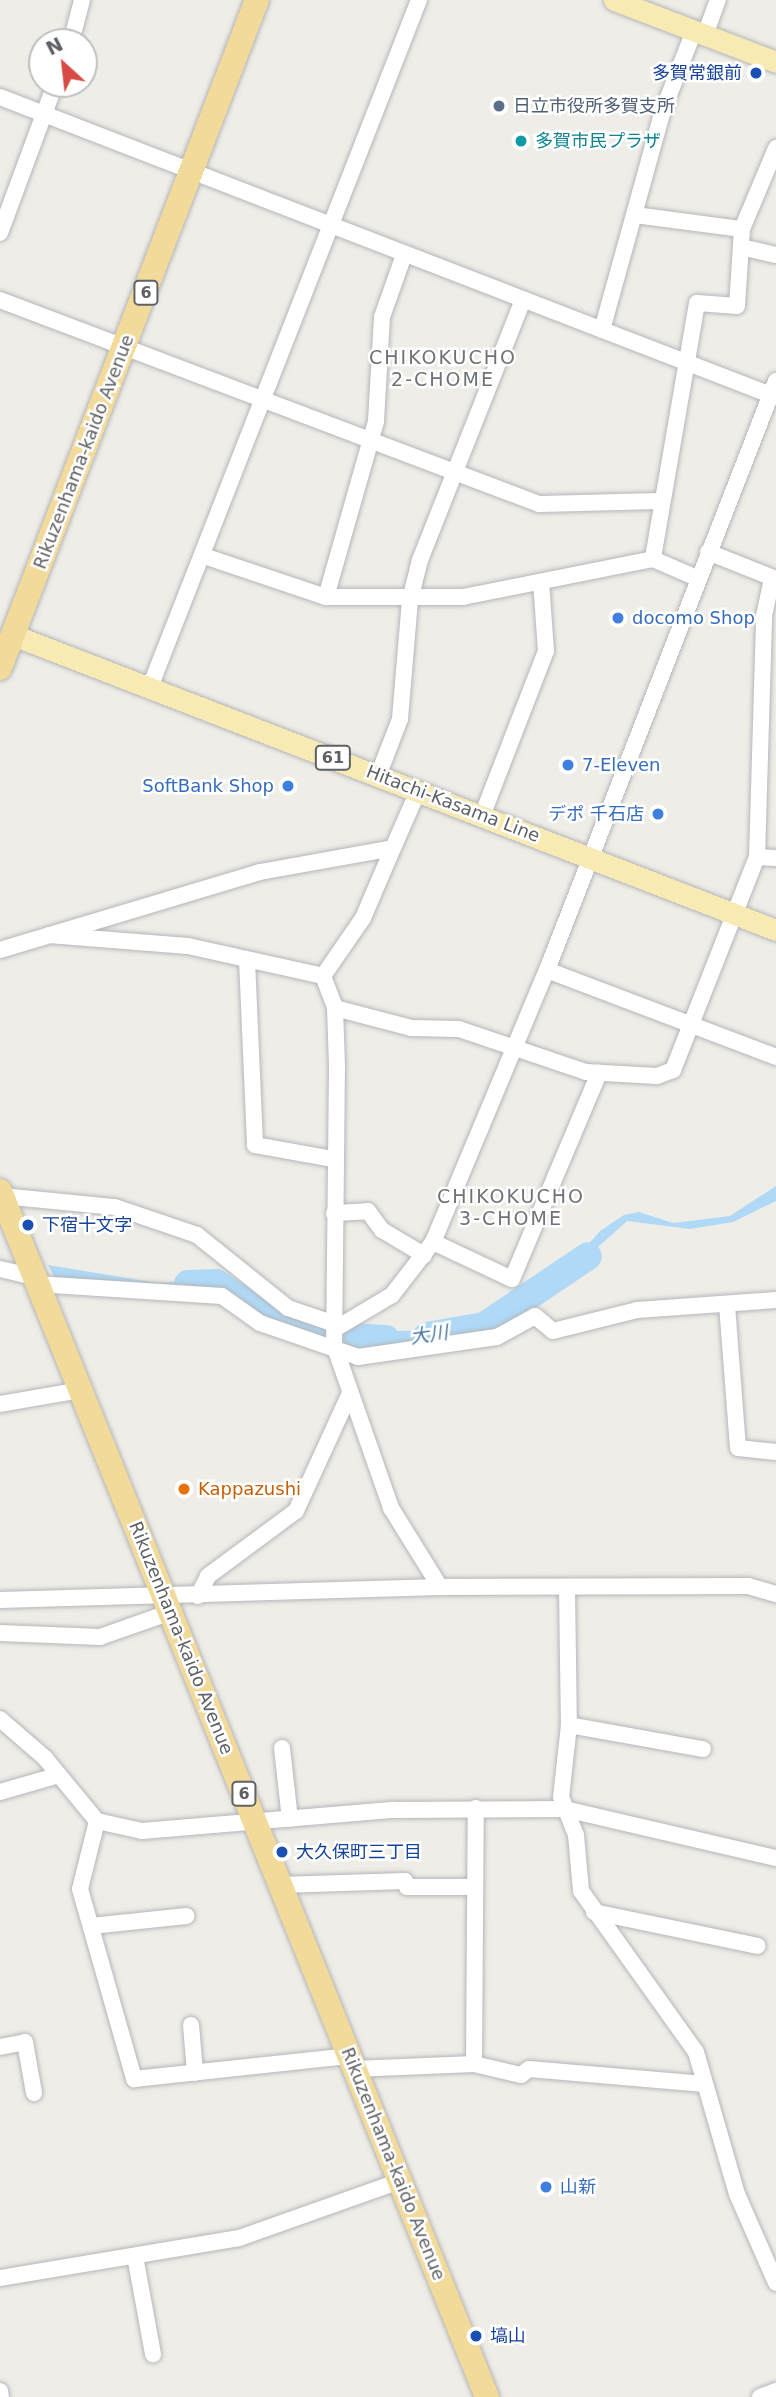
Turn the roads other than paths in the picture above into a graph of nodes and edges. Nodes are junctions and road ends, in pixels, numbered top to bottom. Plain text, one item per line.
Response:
1 (82, 0) edge
2 (257, 0) edge
3 (419, 0) edge
4 (614, 0) edge
5 (718, 0) edge
6 (75, 28) edge
7 (699, 33) junction
8 (776, 62) edge
9 (0, 97) edge
10 (50, 98) edge
11 (43, 115) junction
12 (776, 148) edge
13 (191, 172) junction
14 (635, 215) junction
15 (332, 226) junction
16 (742, 229) junction
17 (0, 233) edge
18 (741, 247) junction
19 (404, 255) junction
20 (776, 255) edge
21 (0, 300) edge
22 (523, 300) junction
23 (602, 330) junction
24 (126, 348) junction
25 (686, 364) junction
26 (774, 391) edge
27 (265, 402) junction
28 (368, 440) junction
29 (455, 472) junction
30 (661, 500) junction
31 (708, 552) junction
32 (204, 556) junction
33 (653, 559) junction
34 (697, 578) junction
35 (774, 578) edge
36 (541, 582) junction
37 (326, 597) junction
38 (410, 600) junction
39 (6, 632) edge
40 (770, 665) edge
41 (0, 668) edge
42 (150, 687) junction
43 (378, 776) junction
44 (418, 791) junction
45 (482, 816) junction
46 (393, 848) junction
47 (590, 856) junction
48 (757, 857) junction
49 (776, 858) edge
50 (733, 914) junction
51 (776, 930) edge
52 (37, 934) junction
53 (0, 950) edge
54 (247, 960) junction
55 (547, 970) junction
56 (323, 976) junction
57 (335, 1008) junction
58 (694, 1026) junction
59 (513, 1050) junction
60 (776, 1057) edge
61 (599, 1073) junction
62 (333, 1159) junction
63 (1, 1194) edge
64 (334, 1213) junction
65 (428, 1248) junction
66 (0, 1269) edge
67 (36, 1281) junction
68 (776, 1300) edge
69 (727, 1305) junction
70 (334, 1332) junction
71 (81, 1390) junction
72 (349, 1395) junction
73 (0, 1404) edge
74 (776, 1452) edge
75 (440, 1587) junction
76 (567, 1588) junction
77 (776, 1594) edge
78 (198, 1597) junction
79 (0, 1600) edge
80 (167, 1604) junction
81 (0, 1633) edge
82 (0, 1719) edge
83 (569, 1725) junction
84 (282, 1748) dead end
85 (703, 1749) dead end
86 (59, 1775) junction
87 (0, 1792) edge
88 (477, 1808) junction
89 (565, 1809) junction
90 (290, 1819) junction
91 (97, 1821) junction
92 (255, 1821) junction
93 (776, 1858) edge
94 (280, 1885) junction
95 (474, 1887) junction
96 (594, 1912) junction
97 (186, 1916) dead end
98 (91, 1926) junction
99 (758, 1946) dead end
100 (191, 2025) dead end
101 (0, 2047) edge
102 (351, 2062) junction
103 (474, 2064) junction
104 (195, 2073) junction
105 (704, 2084) junction
106 (34, 2093) dead end
107 (400, 2181) junction
108 (135, 2256) junction
109 (0, 2278) edge
110 (776, 2283) edge
111 (153, 2354) dead end
112 (0, 2391) edge
113 (776, 2391) edge
114 (1, 2397) edge
115 (487, 2397) edge
116 (760, 2397) edge

1 - 6 street
2 - 13 highway, Rikuzenhama-kaido Avenue / 6
3 - 15 street
4 - 7 main road
5 - 7 street
7 - 8 main road
7 - 14 street
9 - 11 street
10 - 11 street
11 - 13 street
11 - 17 street
12 - 16 street
13 - 15 street
13 - 24 highway, Rikuzenhama-kaido Avenue / 6
14 - 16 street
14 - 23 street
15 - 19 street
15 - 27 street
16 - 18 street
18 - 20 street
18 - 25 street
19 - 22 street
19 - 28 street
21 - 24 street
22 - 23 street
22 - 29 street
23 - 25 street
24 - 27 street
24 - 39 highway, Rikuzenhama-kaido Avenue / 6
25 - 26 street
25 - 30 street
26 - 31 street
27 - 28 street
27 - 32 street
28 - 29 street
28 - 37 street
29 - 30 street
29 - 38 street
30 - 33 street
31 - 34 street
31 - 35 street
32 - 37 street
32 - 42 street
33 - 34 street
33 - 36 street
34 - 47 street
35 - 40 street
36 - 38 street
36 - 45 street
37 - 38 street
38 - 43 street
39 - 41 highway, Rikuzenhama-kaido Avenue / 6
39 - 42 main road, Hitachi-Kasama Line / 61
40 - 48 street
42 - 43 main road, Hitachi-Kasama Line / 61
43 - 44 main road, Hitachi-Kasama Line / 61
44 - 45 main road, Hitachi-Kasama Line / 61
44 - 46 street
45 - 47 main road, Hitachi-Kasama Line / 61
46 - 52 street
46 - 56 street
47 - 50 main road, Hitachi-Kasama Line / 61
47 - 55 street
48 - 49 street
48 - 50 street
50 - 51 main road, Hitachi-Kasama Line / 61
50 - 58 street
52 - 53 street
52 - 54 street
54 - 56 street
54 - 62 street
55 - 58 street
55 - 59 street
56 - 57 street
57 - 59 street
57 - 62 street
58 - 60 street
58 - 61 street
59 - 61 street
59 - 65 street
61 - 65 street
62 - 64 street
63 - 67 highway, Rikuzenhama-kaido Avenue / 6
63 - 70 street
64 - 65 street
64 - 70 street
65 - 70 street
66 - 67 street
67 - 70 street
67 - 71 highway, Rikuzenhama-kaido Avenue / 6
68 - 69 street
69 - 70 street
69 - 74 street
70 - 72 street
71 - 73 street
71 - 80 highway, Rikuzenhama-kaido Avenue / 6
72 - 75 street
72 - 78 street
75 - 76 street
75 - 78 street
76 - 77 street
76 - 83 street
78 - 80 street
79 - 80 street
80 - 81 street
80 - 92 highway, Rikuzenhama-kaido Avenue / 6
82 - 86 street
83 - 85 street
83 - 89 street
84 - 90 street
86 - 87 street
86 - 91 street
88 - 89 street
88 - 90 street
88 - 95 street
89 - 93 street
89 - 96 street
90 - 92 street
91 - 92 street
91 - 98 street
92 - 94 highway, Rikuzenhama-kaido Avenue / 6
94 - 95 street
94 - 102 highway, Rikuzenhama-kaido Avenue / 6
95 - 103 street
96 - 99 street
96 - 105 street
97 - 98 street
98 - 104 street
100 - 104 street
101 - 106 street
102 - 103 street
102 - 104 street
102 - 107 highway, Rikuzenhama-kaido Avenue / 6
103 - 105 street
105 - 110 street
107 - 108 street
107 - 115 highway, Rikuzenhama-kaido Avenue / 6
108 - 109 street
108 - 111 street
112 - 114 street
113 - 116 street

